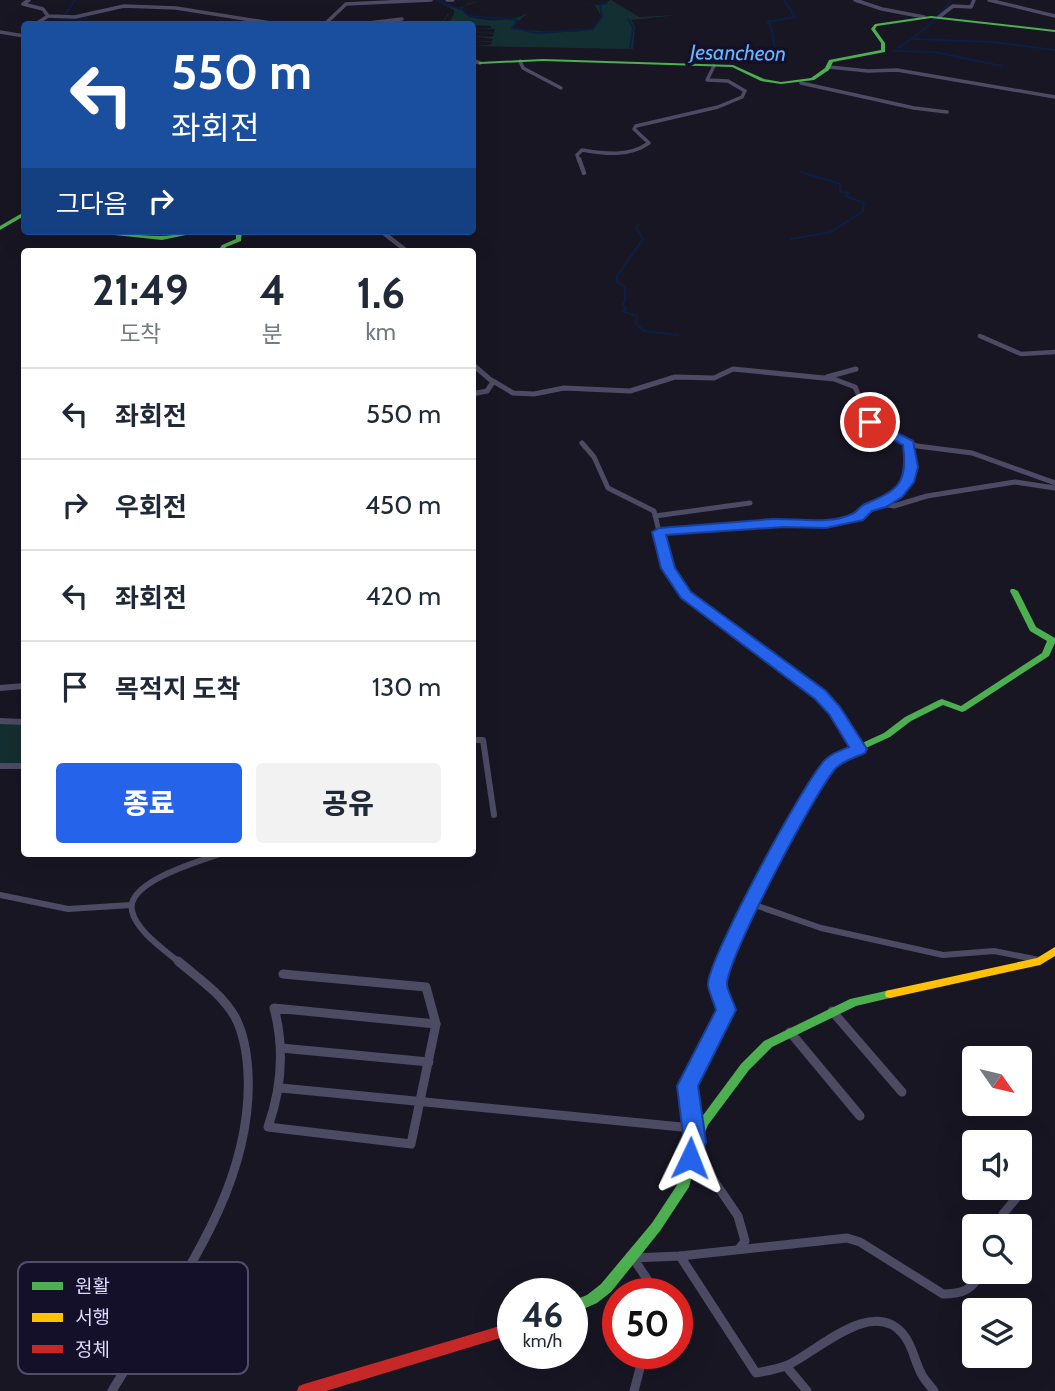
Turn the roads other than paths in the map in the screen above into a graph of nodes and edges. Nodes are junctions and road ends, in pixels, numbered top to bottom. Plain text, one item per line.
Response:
1 (29, 0) edge
2 (431, 0) edge
3 (447, 0) edge
4 (453, 0) edge
5 (855, 0) edge
6 (974, 0) edge
7 (989, 0) edge
8 (48, 16) junction
9 (1055, 16) edge
10 (925, 17) junction
11 (939, 18) junction
12 (402, 19) dead end
13 (40, 21) edge
14 (262, 21) edge
15 (328, 21) edge
16 (384, 21) edge
17 (1055, 31) edge
18 (0, 32) edge
19 (21, 32) edge
20 (16, 34) junction
21 (21, 35) edge
22 (520, 61) junction
23 (476, 62) edge
24 (714, 66) junction
25 (829, 67) junction
26 (801, 83) junction
27 (561, 88) dead end
28 (1055, 97) edge
29 (947, 112) dead end
30 (584, 173) dead end
31 (21, 216) edge
32 (0, 228) edge
33 (123, 235) edge
34 (191, 235) edge
35 (239, 235) edge
36 (386, 235) edge
37 (223, 248) edge
38 (403, 248) edge
39 (980, 336) dead end
40 (1055, 352) edge
41 (476, 367) edge
42 (856, 369) dead end
43 (822, 378) junction
44 (493, 381) junction
45 (476, 393) edge
46 (582, 443) dead end
47 (909, 443) junction
48 (1055, 486) edge
49 (750, 503) dead end
50 (882, 504) junction
51 (655, 516) junction
52 (659, 532) junction
53 (1014, 591) dead end
54 (21, 686) edge
55 (0, 688) edge
56 (0, 721) edge
57 (21, 722) edge
58 (476, 740) edge
59 (859, 749) junction
60 (0, 766) edge
61 (21, 766) edge
62 (494, 815) dead end
63 (213, 857) edge
64 (0, 895) edge
65 (752, 904) junction
66 (131, 905) junction
67 (1055, 951) edge
68 (1040, 961) junction
69 (283, 974) dead end
70 (832, 1012) junction
71 (436, 1024) junction
72 (789, 1032) junction
73 (281, 1048) junction
74 (429, 1062) junction
75 (281, 1088) junction
76 (902, 1091) dead end
77 (421, 1102) junction
78 (860, 1116) dead end
79 (692, 1128) junction
80 (694, 1145) junction
81 (1014, 1200) edge
82 (1003, 1214) edge
83 (739, 1249) junction
84 (680, 1256) junction
85 (633, 1258) junction
86 (190, 1262) edge
87 (645, 1278) edge
88 (977, 1284) edge
89 (588, 1300) edge
90 (497, 1333) edge
91 (786, 1366) junction
92 (640, 1369) edge
93 (122, 1374) edge
94 (112, 1391) edge
95 (304, 1391) edge
96 (634, 1391) edge
97 (807, 1391) edge
98 (934, 1391) edge

1 - 8 street
2 - 15 street
3 - 4 street
5 - 10 street
6 - 11 street
7 - 9 street
8 - 13 street
8 - 14 street
10 - 11 street
10 - 25 street
11 - 17 street
12 - 16 street
18 - 20 street
19 - 20 street
20 - 21 street
22 - 23 street
22 - 24 street
22 - 27 street
24 - 26 street
24 - 30 street
25 - 26 street
25 - 28 street
26 - 29 street
31 - 32 street
33 - 34 street
35 - 37 street
36 - 38 street
39 - 40 street
41 - 44 street
42 - 43 street
43 - 44 street
43 - 47 street
44 - 45 street
46 - 51 street
47 - 48 street
47 - 50 street
48 - 50 street
49 - 51 street
50 - 52 street
51 - 52 street
52 - 59 street
53 - 59 street
54 - 55 street
56 - 57 street
58 - 62 street
59 - 65 street
60 - 61 street
63 - 66 street
64 - 66 street
65 - 68 street
65 - 79 street
66 - 86 street
67 - 68 street
68 - 70 street
69 - 71 street
70 - 72 street
70 - 76 street
71 - 73 street
71 - 74 street
72 - 78 street
72 - 80 street
73 - 74 street
73 - 75 street
74 - 77 street
75 - 77 street
75 - 77 street
77 - 79 street
79 - 80 street
80 - 83 street
80 - 85 street
81 - 82 street
83 - 84 street
83 - 88 street
84 - 85 street
84 - 91 street
85 - 87 street
85 - 89 street
90 - 95 street
91 - 97 street
91 - 98 street
92 - 96 street
93 - 94 street

